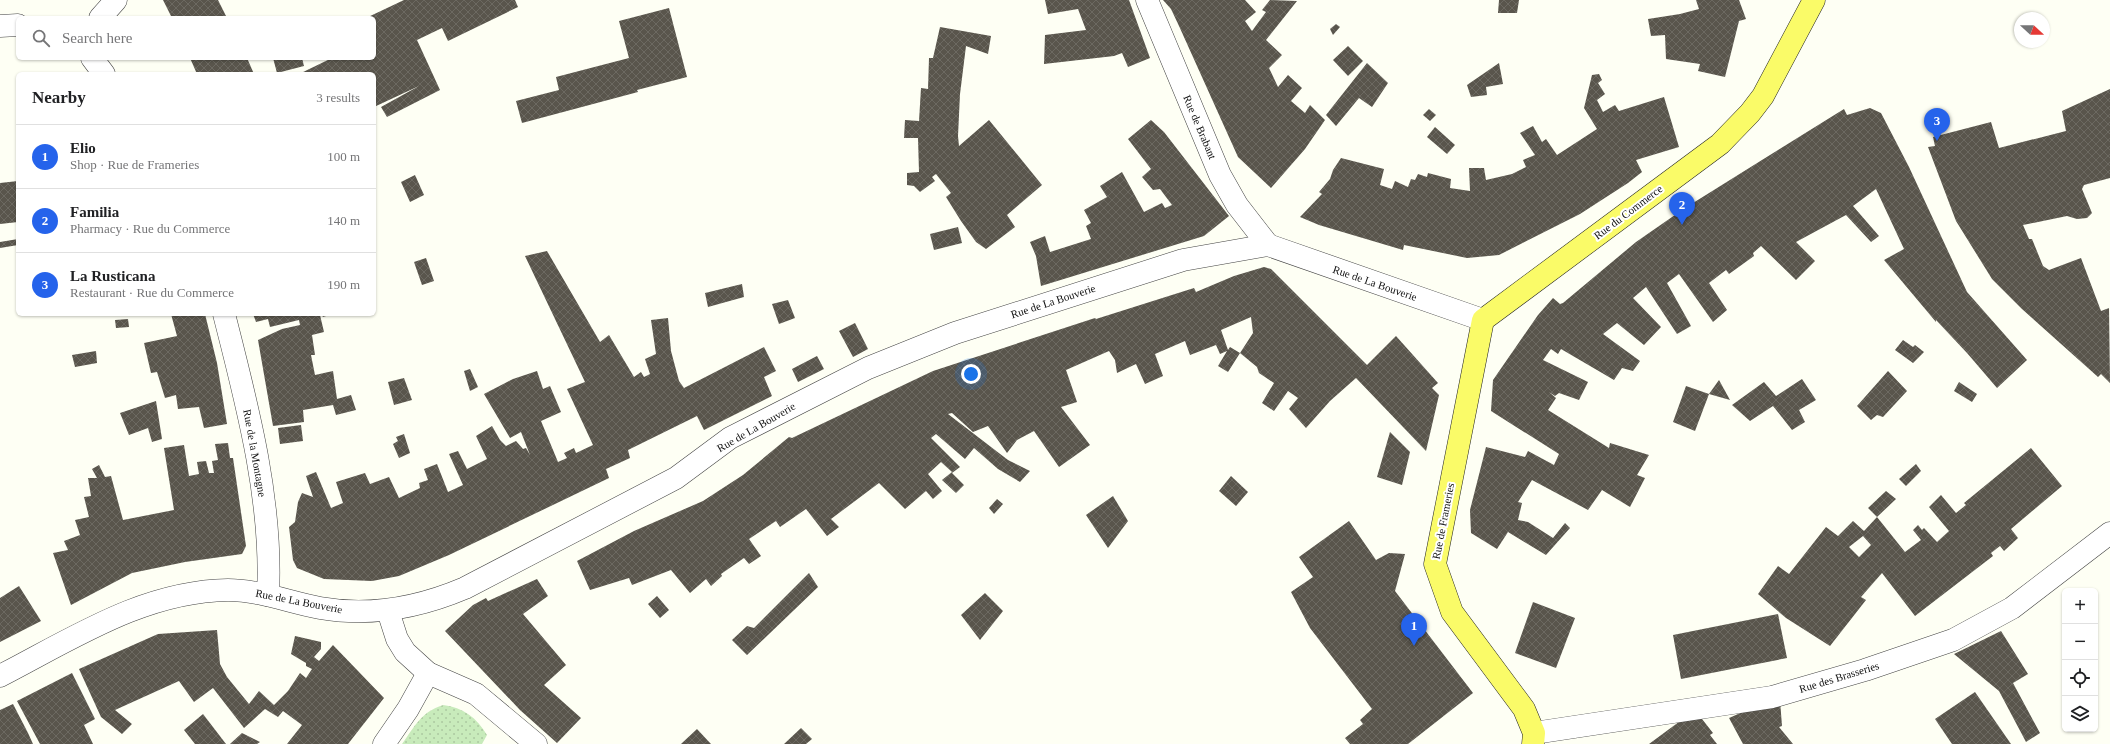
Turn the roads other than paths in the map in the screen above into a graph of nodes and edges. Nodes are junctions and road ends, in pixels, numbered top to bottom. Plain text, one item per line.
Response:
1 (116, 0) edge
2 (1147, 0) edge
3 (1814, 0) edge
4 (102, 16) edge
5 (16, 25) edge
6 (0, 26) edge
7 (94, 60) edge
8 (102, 72) edge
9 (1268, 245) junction
10 (225, 316) edge
11 (1483, 320) junction
12 (2110, 533) edge
13 (268, 595) junction
14 (388, 611) junction
15 (428, 673) junction
16 (0, 676) edge
17 (1533, 739) edge
18 (384, 744) edge
19 (536, 744) edge

1 - 4 street
2 - 9 street, Rue de Brabant
3 - 11 main road, Rue du Commerce
5 - 6 street
7 - 8 street
9 - 11 street, Rue de La Bouverie
9 - 14 street, Rue de La Bouverie
10 - 13 street, Rue de la Montagne
11 - 17 main road, Rue de Frameries
12 - 17 street, Rue des Brasseries
13 - 14 street, Rue de La Bouverie
13 - 16 street, Rue de La Bouverie
14 - 15 street
15 - 18 street
15 - 19 street

